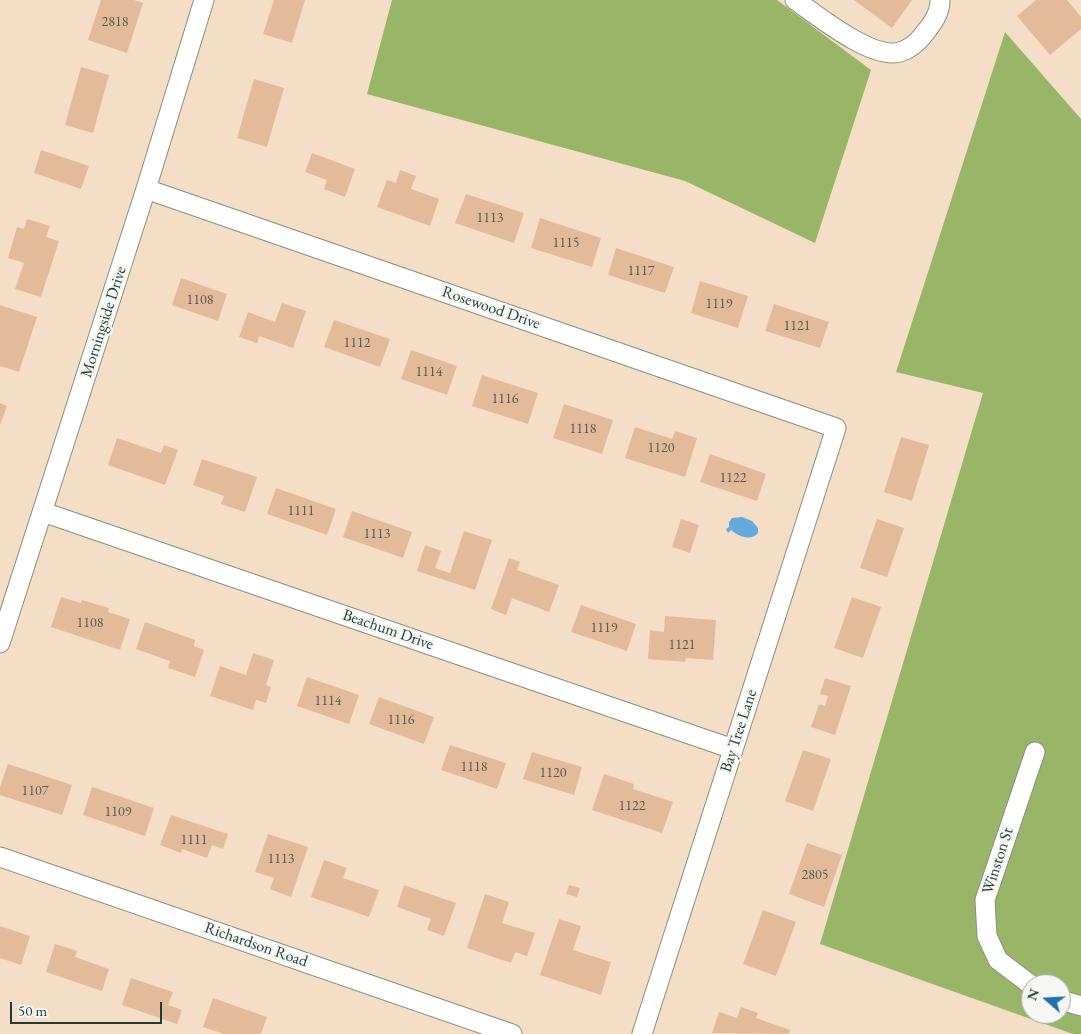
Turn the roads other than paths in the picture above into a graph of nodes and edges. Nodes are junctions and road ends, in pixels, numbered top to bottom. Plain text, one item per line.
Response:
1 (204, 0) edge
2 (795, 0) edge
3 (940, 0) edge
4 (146, 189) junction
5 (836, 428) joint
6 (43, 512) junction
7 (0, 643) edge
8 (733, 749) junction
9 (1035, 752) dead end
10 (0, 857) edge
11 (1021, 977) edge
12 (512, 1034) edge
13 (642, 1034) edge

1 - 4 street, Morningside Drive
2 - 3 street
4 - 5 street, Rosewood Drive
4 - 6 street, Morningside Drive
5 - 8 street, Bay Tree Lane
6 - 7 street, Morningside Drive
6 - 8 street, Beachum Drive
8 - 13 street, Bay Tree Lane
9 - 11 street, Winston St
10 - 12 street, Richardson Road

